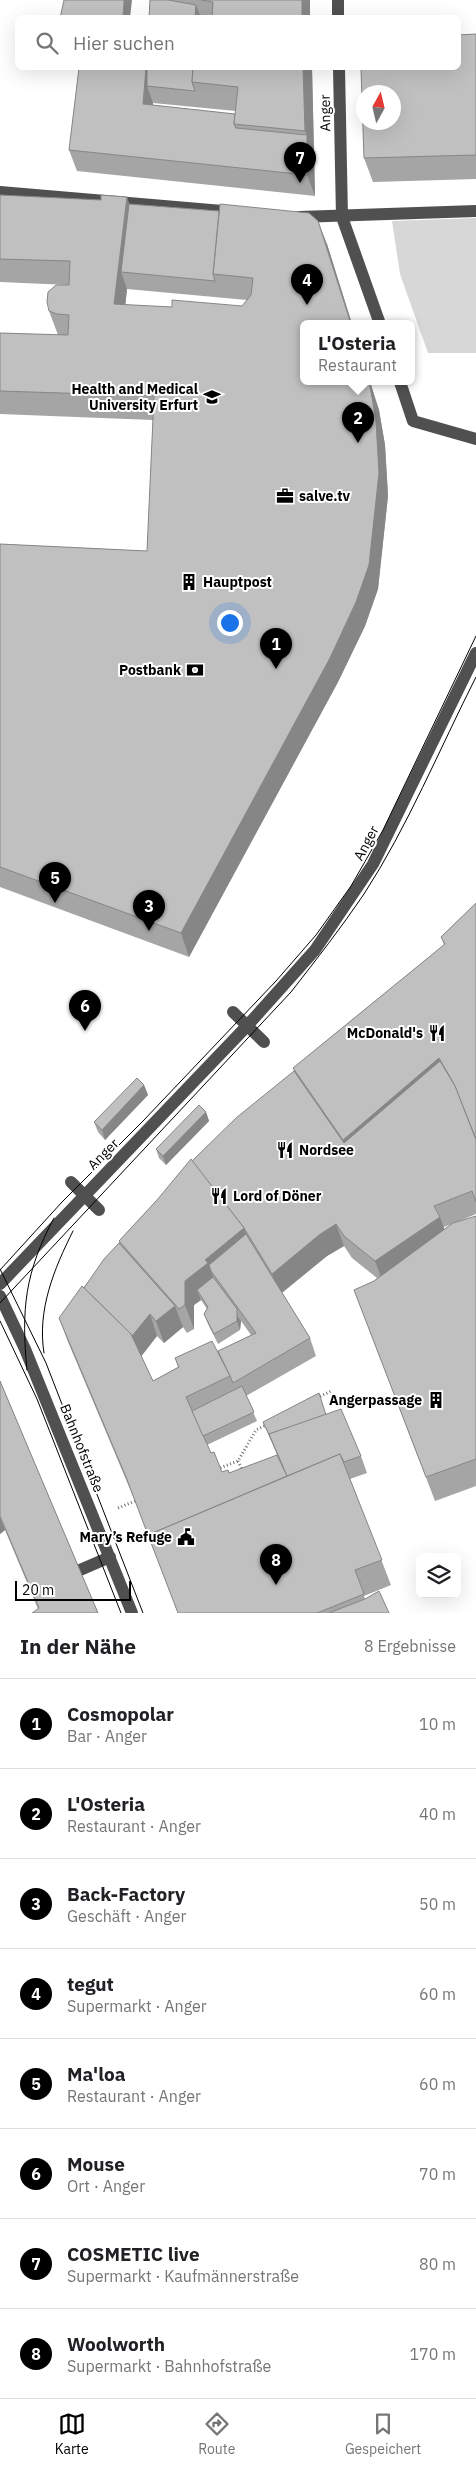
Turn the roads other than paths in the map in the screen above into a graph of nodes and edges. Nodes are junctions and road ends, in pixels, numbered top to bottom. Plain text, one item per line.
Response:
1 (338, 0) edge
2 (338, 15) edge
3 (339, 70) edge
4 (0, 192) edge
5 (16, 193) junction
6 (16, 210) edge
7 (476, 211) edge
8 (245, 213) edge
9 (285, 216) edge
10 (342, 217) junction
11 (379, 320) edge
12 (401, 385) edge
13 (476, 438) edge
14 (476, 653) edge
15 (233, 1012) dead end
16 (247, 1026) junction
17 (264, 1042) dead end
18 (70, 1182) dead end
19 (84, 1195) junction
20 (99, 1210) dead end
21 (0, 1284) edge
22 (0, 1296) edge
23 (110, 1557) junction
24 (80, 1570) edge
25 (132, 1613) edge

1 - 2 street
3 - 10 street, Anger
4 - 5 street
5 - 6 street
5 - 8 street
7 - 10 street
9 - 10 street
10 - 11 street, Anger
12 - 13 street
14 - 16 street, Anger
15 - 16 street
16 - 17 street
16 - 19 street, Anger
18 - 19 street
19 - 20 street
19 - 21 street, Anger
22 - 23 street, Bahnhofstraße
23 - 24 street
23 - 25 street, Bahnhofstraße

